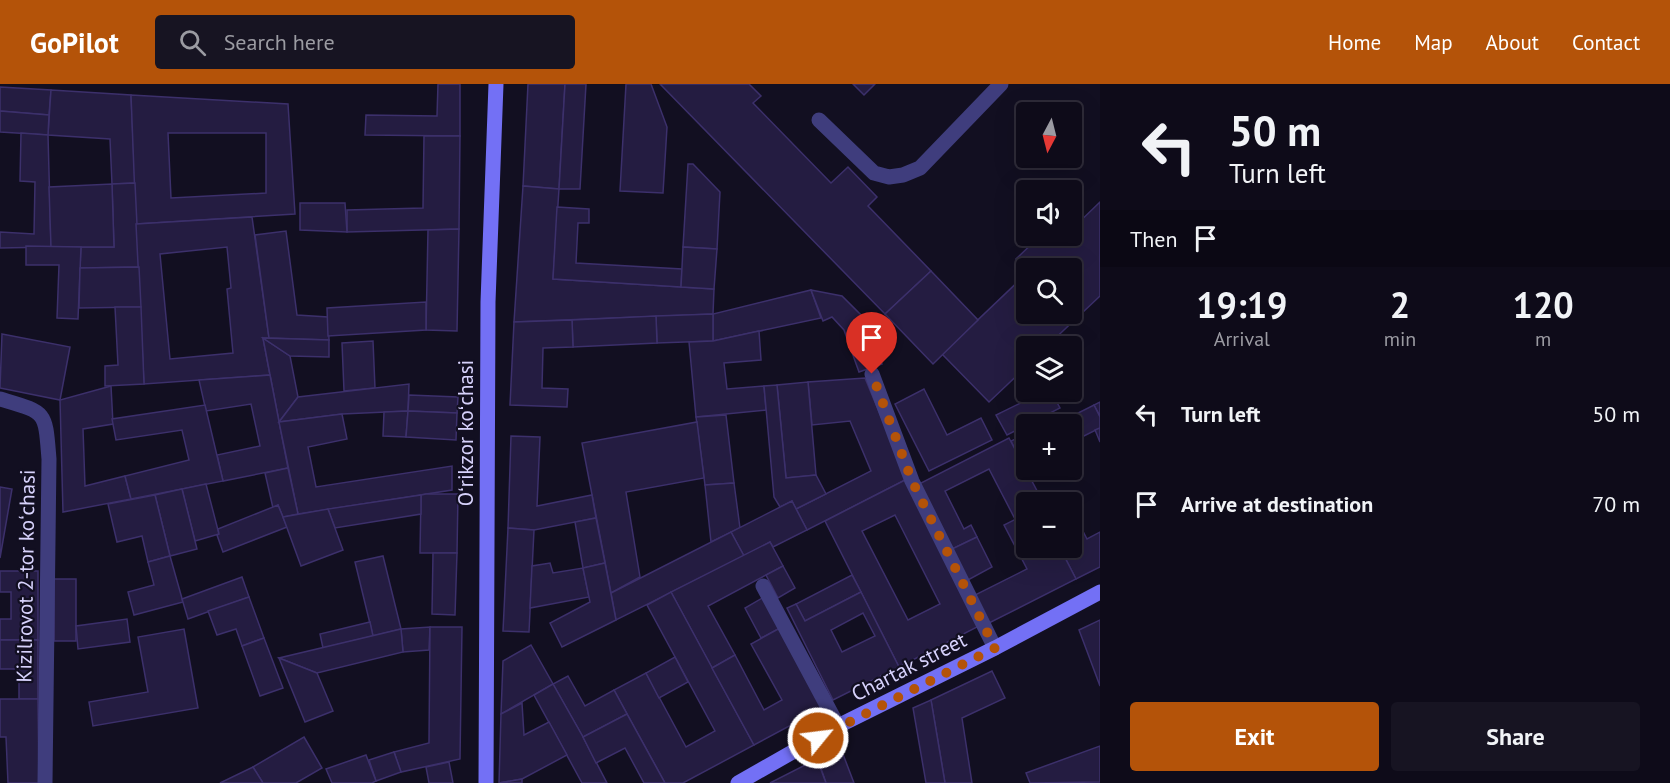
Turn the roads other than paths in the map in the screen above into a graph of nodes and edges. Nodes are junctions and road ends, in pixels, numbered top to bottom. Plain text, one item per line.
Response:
1 (496, 84) edge
2 (1001, 84) edge
3 (819, 120) dead end
4 (872, 374) dead end
5 (0, 399) edge
6 (764, 586) dead end
7 (1100, 592) edge
8 (995, 648) junction
9 (838, 726) junction
10 (45, 783) edge
11 (486, 783) edge
12 (738, 783) edge

1 - 11 main road, Oʻrikzor koʻchasi
2 - 3 street
4 - 8 street
5 - 10 street, Kizilrovot 2-tor koʻchasi
6 - 9 street
7 - 8 main road, Chartak street
8 - 9 main road, Chartak street
9 - 12 main road, Chartak street

